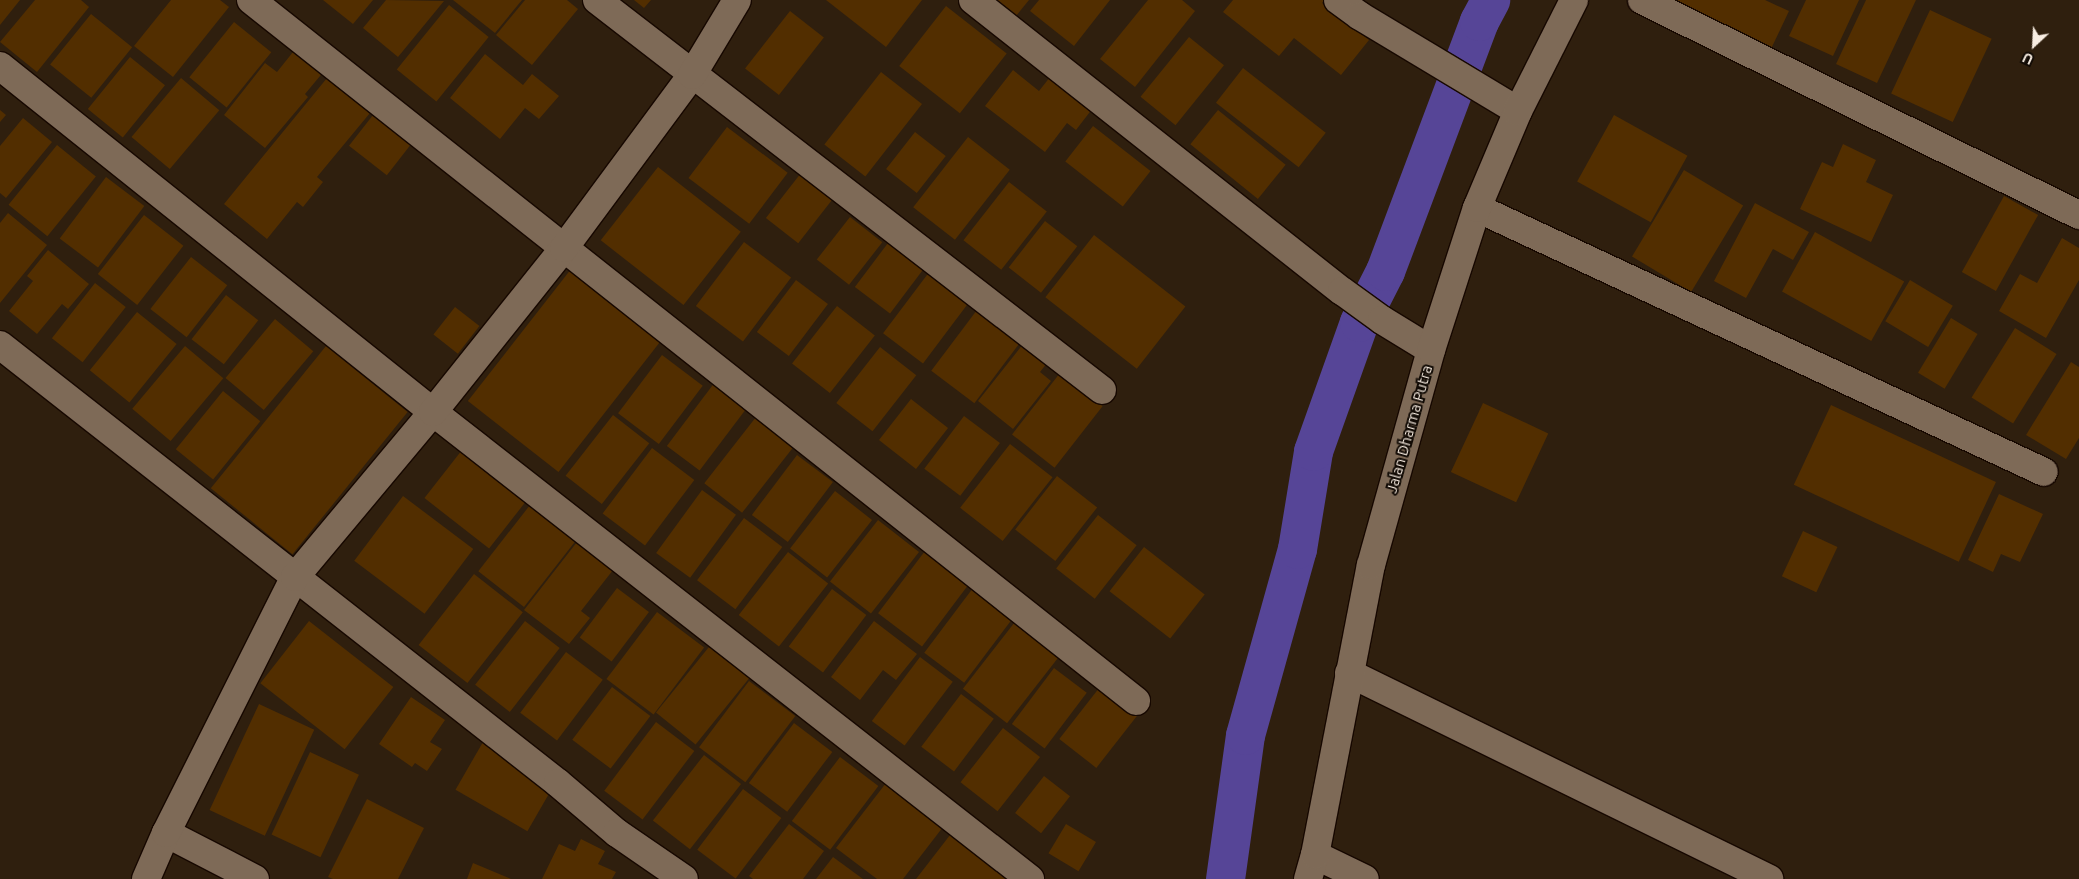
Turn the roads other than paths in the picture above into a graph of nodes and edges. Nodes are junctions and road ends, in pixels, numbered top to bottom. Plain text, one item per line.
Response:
1 (251, 0) edge
2 (597, 0) edge
3 (737, 0) edge
4 (974, 0) edge
5 (1338, 0) edge
6 (1574, 0) edge
7 (1642, 0) edge
8 (0, 66) edge
9 (692, 75) junction
10 (1518, 111) junction
11 (1477, 208) junction
12 (2079, 215) edge
13 (564, 248) junction
14 (0, 345) edge
15 (1431, 350) junction
16 (1102, 390) dead end
17 (433, 412) junction
18 (2044, 472) dead end
19 (295, 577) junction
20 (1349, 673) junction
21 (1136, 701) dead end
22 (166, 833) junction
23 (1311, 867) edge
24 (146, 879) edge
25 (256, 879) edge
26 (684, 879) edge
27 (1030, 879) edge
28 (1365, 879) edge
29 (1769, 879) edge

1 - 13 street
2 - 9 street
3 - 9 street
4 - 15 street
5 - 10 street
6 - 10 street, Jalan Dharma Putra
7 - 12 street
8 - 17 street
9 - 13 street
9 - 16 street
10 - 11 street, Jalan Dharma Putra
11 - 15 street, Jalan Dharma Putra
11 - 18 street
13 - 17 street
13 - 21 street
14 - 19 street
15 - 20 street, Jalan Dharma Putra
17 - 19 street
17 - 27 street
19 - 22 street
19 - 26 street
20 - 23 street, Jalan Dharma Putra
20 - 29 street
22 - 24 street
22 - 25 street
23 - 28 street

